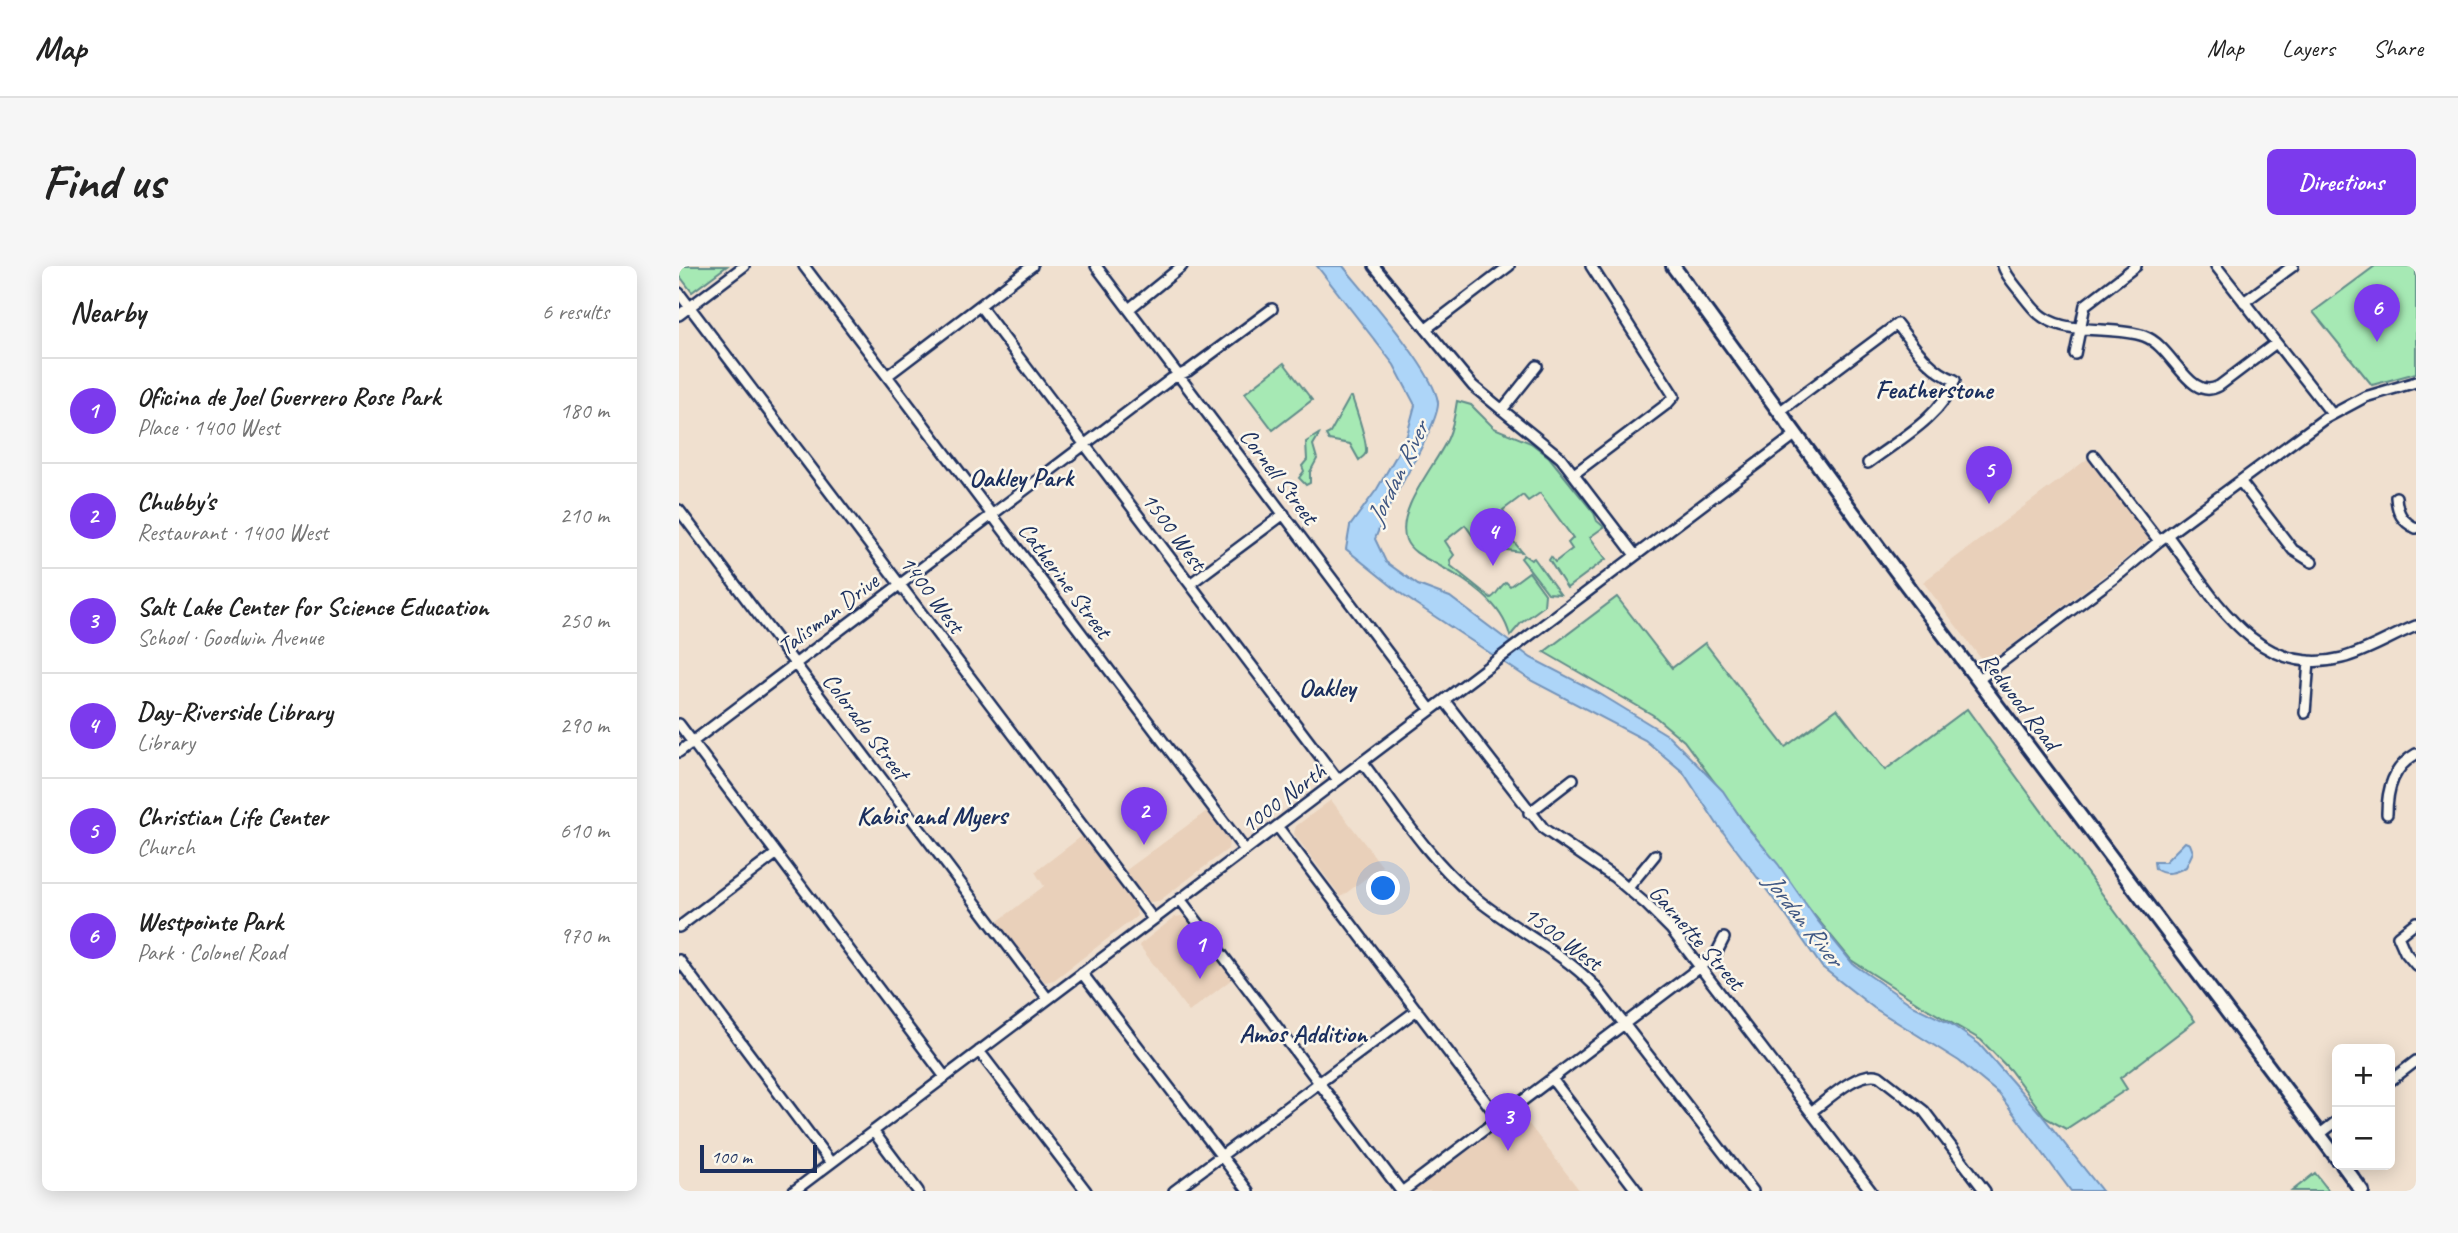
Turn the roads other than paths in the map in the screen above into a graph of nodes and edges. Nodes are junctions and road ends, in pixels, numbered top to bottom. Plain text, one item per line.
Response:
1 (744, 266) edge
2 (804, 266) edge
3 (1032, 266) edge
4 (1096, 266) edge
5 (1182, 266) edge
6 (1374, 266) edge
7 (1509, 266) edge
8 (1591, 266) edge
9 (1673, 266) edge
10 (2003, 266) edge
11 (2136, 266) edge
12 (2217, 266) edge
13 (2293, 266) edge
14 (679, 293) edge
15 (2244, 302) junction
16 (980, 306) junction
17 (690, 307) junction
18 (1129, 309) junction
19 (1272, 309) dead end
20 (679, 315) edge
21 (2080, 327) junction
22 (1426, 329) junction
23 (2276, 342) junction
24 (2075, 354) dead end
25 (1537, 366) dead end
26 (887, 376) junction
27 (1179, 376) junction
28 (2416, 382) edge
29 (1502, 410) junction
30 (1779, 412) junction
31 (2332, 414) junction
32 (1795, 435) junction
33 (1085, 445) junction
34 (2094, 456) dead end
35 (1868, 463) dead end
36 (1574, 474) junction
37 (2240, 481) junction
38 (2396, 497) dead end
39 (679, 510) edge
40 (1284, 514) junction
41 (992, 515) junction
42 (2416, 528) edge
43 (2163, 538) junction
44 (1635, 555) junction
45 (2312, 562) dead end
46 (900, 584) junction
47 (1190, 584) junction
48 (2416, 626) edge
49 (2309, 661) junction
50 (795, 663) junction
51 (1978, 680) junction
52 (1444, 700) junction
53 (1431, 710) junction
54 (2305, 713) dead end
55 (679, 724) edge
56 (692, 742) junction
57 (679, 752) edge
58 (2416, 754) edge
59 (1362, 762) junction
60 (1573, 779) dead end
61 (1338, 780) junction
62 (1529, 813) junction
63 (2387, 814) dead end
64 (1277, 826) junction
65 (1245, 850) junction
66 (776, 853) junction
67 (1655, 855) dead end
68 (1628, 888) junction
69 (1180, 899) junction
70 (1153, 919) junction
71 (2416, 922) edge
72 (679, 927) edge
73 (1724, 938) dead end
74 (679, 960) edge
75 (2416, 965) edge
76 (1701, 966) junction
77 (1082, 973) junction
78 (1048, 999) junction
79 (1417, 1010) junction
80 (1626, 1023) junction
81 (979, 1051) junction
82 (2416, 1061) edge
83 (945, 1077) junction
84 (2395, 1077) edge
85 (1552, 1079) junction
86 (1320, 1083) junction
87 (1811, 1112) junction
88 (1499, 1119) junction
89 (2332, 1125) edge
90 (873, 1131) junction
91 (2319, 1134) junction
92 (2332, 1151) edge
93 (1221, 1156) junction
94 (831, 1163) junction
95 (2347, 1170) edge
96 (793, 1191) edge
97 (918, 1191) edge
98 (1086, 1191) edge
99 (1174, 1191) edge
100 (1248, 1191) edge
101 (1402, 1191) edge
102 (1637, 1191) edge
103 (1753, 1191) edge
104 (1871, 1191) edge
105 (1985, 1191) edge
106 (2362, 1191) edge

1 - 17 street
2 - 26 street, Catherine Street
3 - 16 street
4 - 18 street, Cornell Street
5 - 18 street
6 - 22 street
7 - 22 street
8 - 36 street
9 - 30 main road, Redwood Road
10 - 21 street
11 - 21 street
12 - 15 street
13 - 15 street
14 - 17 street, 1400 West
15 - 23 street
16 - 26 street
16 - 33 street, 1500 West
17 - 20 street
17 - 46 street, 1400 West
18 - 27 street, Cornell Street
19 - 27 street, Talisman Drive
21 - 23 street
21 - 24 street
22 - 29 street
23 - 31 street
25 - 29 street
26 - 41 street, Catherine Street
27 - 33 street, Talisman Drive
27 - 40 street, Cornell Street
28 - 31 street
29 - 36 street
30 - 32 main road, Redwood Road
30 - 35 street
31 - 37 street
32 - 44 street, 1000 North
32 - 51 main road, Redwood Road
33 - 41 street, Talisman Drive
33 - 47 street, 1500 West
34 - 43 street
36 - 44 street
37 - 43 street
37 - 45 street
38 - 42 street
39 - 50 street, Colorado Street
40 - 47 street
40 - 53 street, Cornell Street
41 - 46 street, Talisman Drive
41 - 65 street, Catherine Street
43 - 49 street
43 - 51 street
44 - 52 street, 1000 North
46 - 50 street, Talisman Drive
46 - 70 street, 1400 West
47 - 61 street, 1500 West
48 - 49 street
49 - 54 street
50 - 56 street, Talisman Drive
50 - 78 street, Colorado Street
51 - 91 main road, Redwood Road
52 - 53 street, 1000 North
52 - 62 street, Garnette Street
53 - 59 street, 1000 North
55 - 56 street
56 - 57 street, Talisman Drive
56 - 66 street
58 - 63 street
59 - 61 street, 1000 North
59 - 80 street, 1500 West
60 - 62 street
61 - 64 street, 1000 North
62 - 68 street, Garnette Street
64 - 65 street, 1000 North
64 - 79 street
65 - 69 street, 1000 North
66 - 72 street
66 - 83 street
67 - 68 street
68 - 76 street, Garnette Street
69 - 70 street, 1000 North
69 - 86 street
70 - 77 street, 1000 North
71 - 75 street
73 - 76 street
74 - 94 street
76 - 80 street
76 - 87 street, Garnette Street
77 - 78 street, 1000 North
77 - 93 street
78 - 81 street, 1000 North
79 - 86 street
79 - 88 street
80 - 85 street
80 - 103 street, 1500 West
81 - 83 street, 1000 North
81 - 98 street
82 - 84 street
83 - 90 street, 1000 North
85 - 88 street
85 - 102 street
86 - 93 street
86 - 101 street
87 - 104 street, Garnette Street
87 - 105 street
88 - 101 street
89 - 91 street
90 - 94 street, 1000 North
90 - 97 street
91 - 92 main road, Redwood Road
93 - 99 street
93 - 100 street
94 - 96 street, 1000 North
95 - 106 main road

